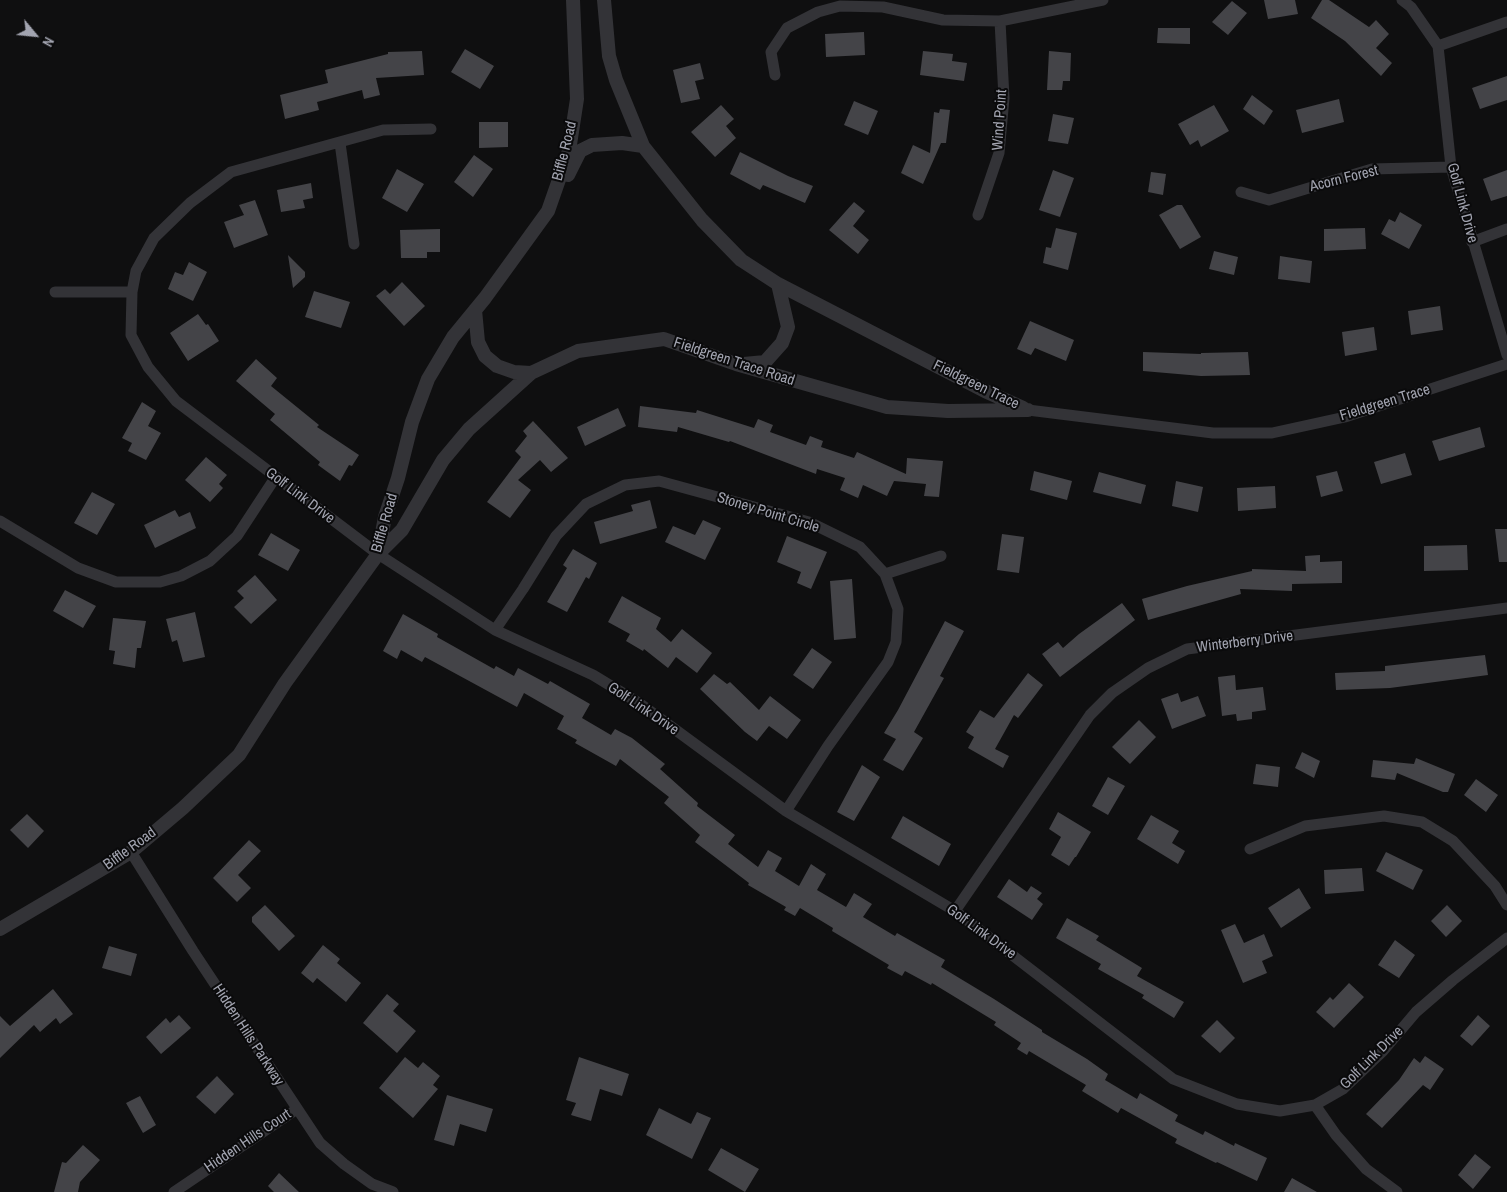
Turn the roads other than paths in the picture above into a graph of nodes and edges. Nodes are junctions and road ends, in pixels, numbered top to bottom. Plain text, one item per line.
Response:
1 (574, 0) edge
2 (604, 0) edge
3 (1103, 0) edge
4 (1402, 0) edge
5 (1000, 21) junction
6 (1507, 22) edge
7 (1438, 46) junction
8 (775, 75) dead end
9 (431, 129) dead end
10 (340, 142) junction
11 (643, 146) junction
12 (1451, 167) junction
13 (1241, 192) dead end
14 (548, 211) junction
15 (978, 216) dead end
16 (1507, 229) edge
17 (1472, 242) junction
18 (354, 244) dead end
19 (778, 284) junction
20 (54, 292) dead end
21 (132, 292) junction
22 (475, 310) junction
23 (1507, 355) edge
24 (736, 364) junction
25 (1507, 364) edge
26 (531, 373) junction
27 (1028, 410) junction
28 (275, 478) junction
29 (0, 521) edge
30 (378, 554) junction
31 (941, 556) dead end
32 (885, 574) junction
33 (1507, 608) edge
34 (495, 630) junction
35 (786, 811) junction
36 (1250, 849) dead end
37 (131, 852) junction
38 (1507, 905) edge
39 (955, 911) junction
40 (0, 930) edge
41 (1507, 938) edge
42 (1315, 1105) junction
43 (296, 1108) junction
44 (174, 1192) edge
45 (393, 1192) edge
46 (1397, 1192) edge

1 - 14 street, Biffle Road
2 - 11 street, Fieldgreen Trace
3 - 5 street
4 - 7 street, Golf Link Drive
5 - 8 street
5 - 15 street, Wind Point
6 - 7 street
7 - 12 street, Golf Link Drive
9 - 10 street, Golf Link Drive
10 - 18 street
10 - 21 street, Golf Link Drive
11 - 14 street
11 - 19 street, Fieldgreen Trace
12 - 13 street, Acorn Forest
12 - 17 street, Golf Link Drive
14 - 22 street, Biffle Road
16 - 17 street
17 - 23 street, Golf Link Drive
19 - 24 street
19 - 27 street, Fieldgreen Trace
20 - 21 street
21 - 28 street, Golf Link Drive
22 - 26 street
22 - 30 street, Biffle Road
24 - 26 street, Fieldgreen Trace Road
24 - 27 street, Fieldgreen Trace Road
25 - 27 street, Fieldgreen Trace
26 - 30 street, Fieldgreen Trace Road
28 - 29 street
28 - 30 street, Golf Link Drive
30 - 34 street, Golf Link Drive
30 - 37 street, Biffle Road
31 - 32 street
32 - 34 street, Stoney Point Circle
32 - 35 street, Stoney Point Circle
33 - 39 street, Winterberry Drive
34 - 35 street, Golf Link Drive
35 - 39 street, Golf Link Drive
36 - 38 street
37 - 40 street, Biffle Road
37 - 43 street, Hidden Hills Parkway
39 - 42 street, Golf Link Drive
41 - 42 street, Golf Link Drive
42 - 46 street
43 - 44 street, Hidden Hills Court
43 - 45 street, Hidden Hills Parkway

